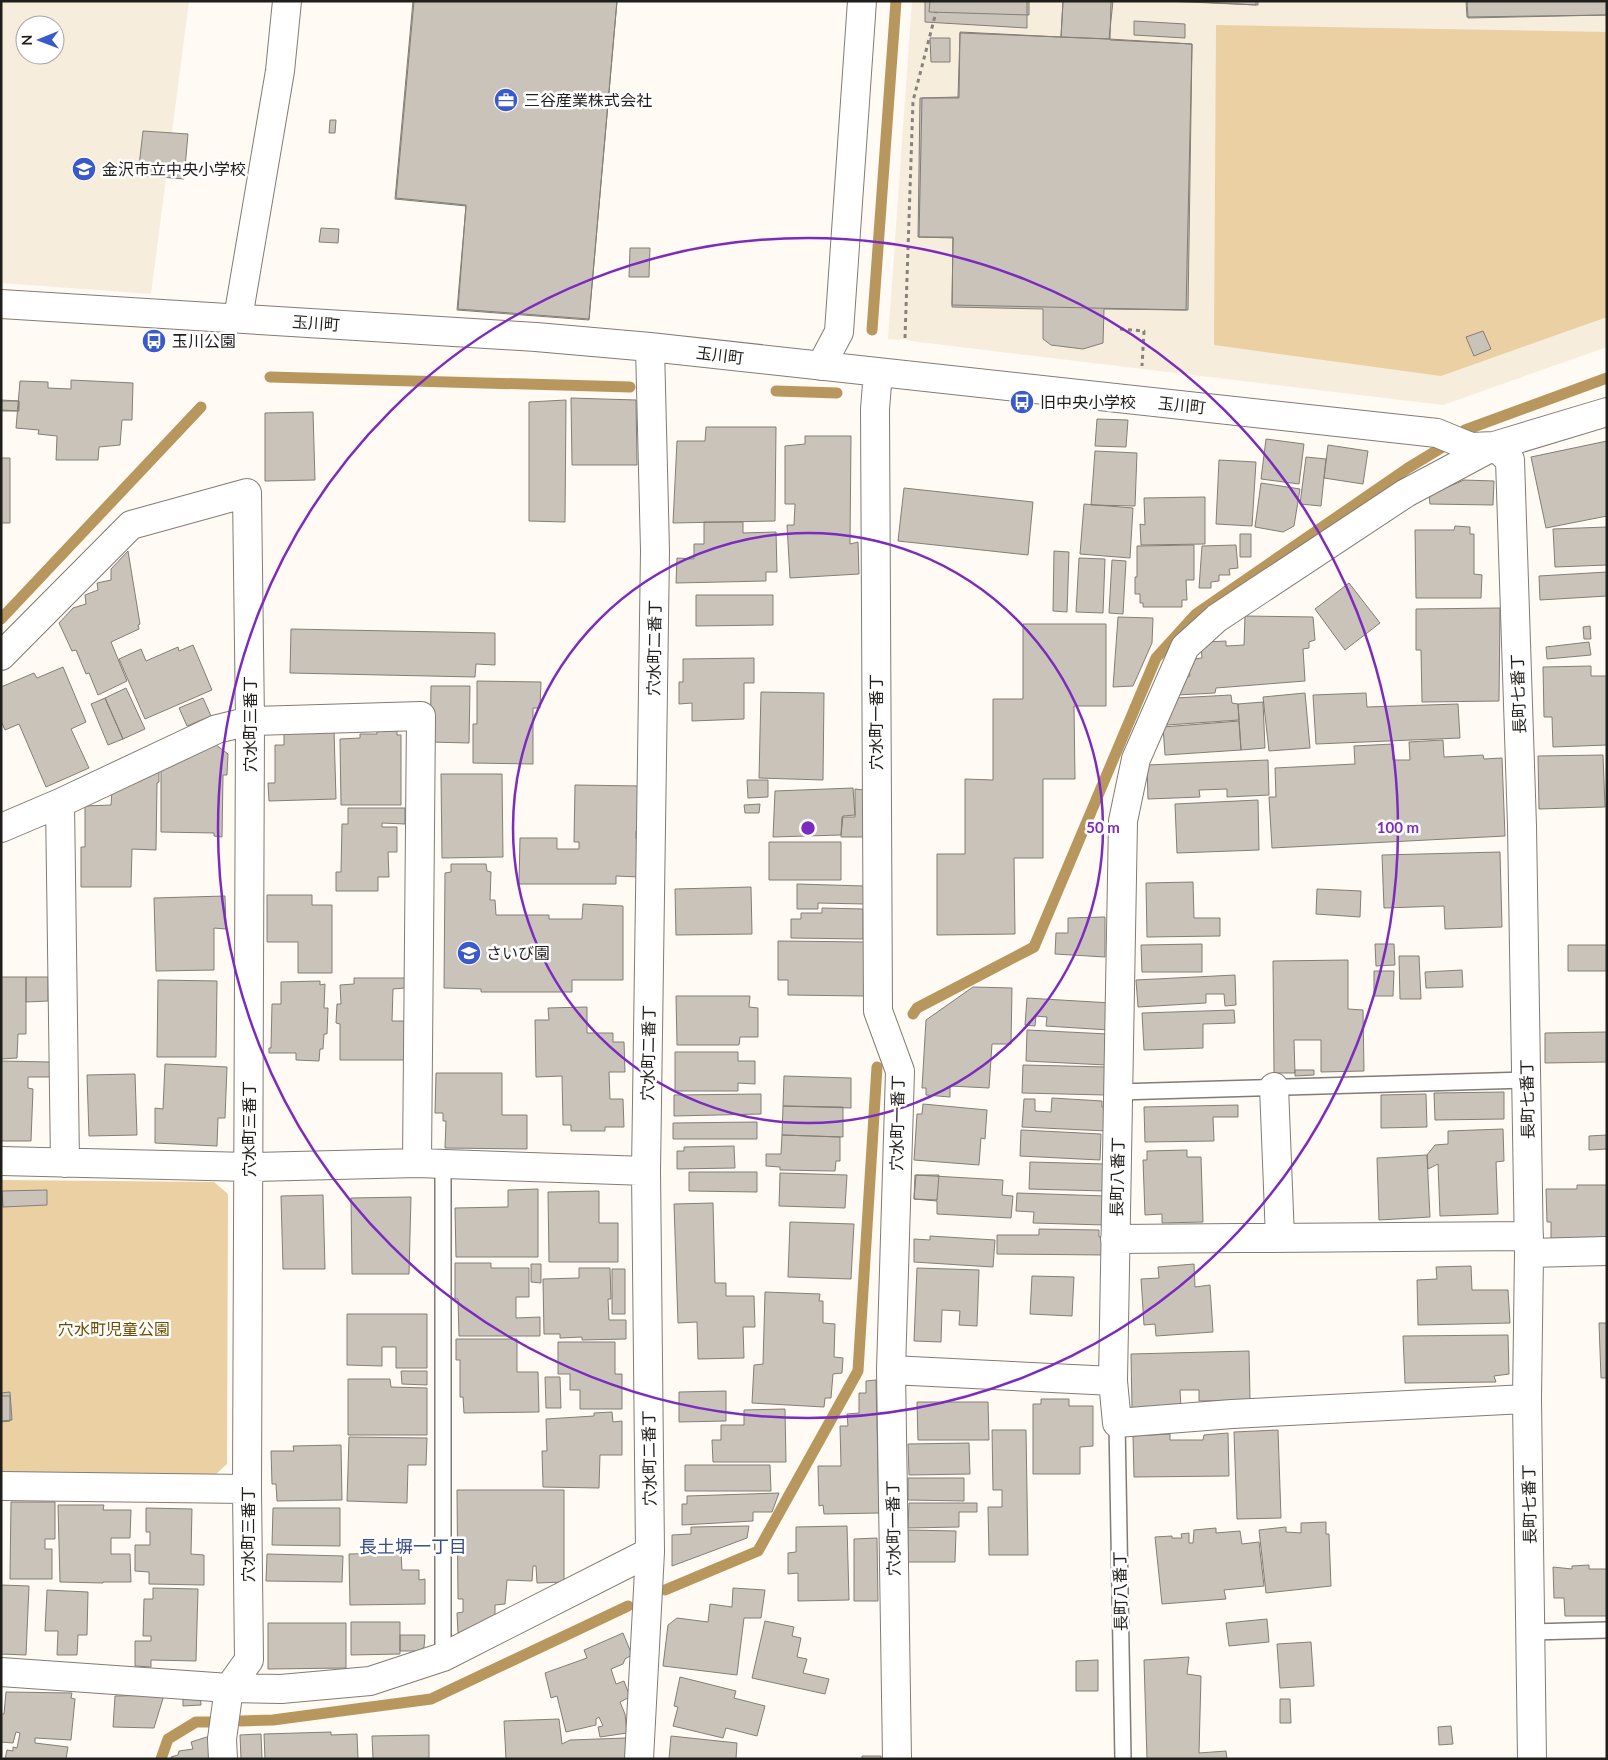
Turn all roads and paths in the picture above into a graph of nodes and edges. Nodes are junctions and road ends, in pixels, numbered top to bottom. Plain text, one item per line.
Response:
1 (287, 1) edge
2 (862, 1) edge
3 (936, 12) dead end
4 (1, 304) edge
5 (238, 318) junction
6 (1120, 330) dead end
7 (905, 338) dead end
8 (650, 347) junction
9 (821, 366) junction
10 (1142, 369) dead end
11 (878, 372) junction
12 (1607, 412) edge
13 (1483, 447) junction
14 (1, 656) edge
15 (250, 721) junction
16 (60, 803) junction
17 (1, 828) edge
18 (1526, 1080) junction
19 (1274, 1087) junction
20 (1118, 1092) junction
21 (1, 1161) edge
22 (65, 1163) junction
23 (430, 1164) junction
24 (249, 1167) junction
25 (646, 1171) junction
26 (1280, 1238) junction
27 (1115, 1240) junction
28 (1529, 1245) junction
29 (1607, 1251) edge
30 (890, 1370) junction
31 (1113, 1381) junction
32 (1527, 1399) junction
33 (1117, 1423) junction
34 (1, 1486) edge
35 (247, 1488) junction
36 (650, 1552) junction
37 (1607, 1630) edge
38 (1531, 1632) junction
39 (443, 1657) junction
40 (1, 1672) edge
41 (229, 1688) junction
42 (223, 1759) edge
43 (638, 1759) edge
44 (897, 1759) edge
45 (1123, 1759) edge
46 (1532, 1759) edge

1 - 5 street
2 - 9 street
3 - 7 path
4 - 5 street, 玉川町
5 - 8 street, 玉川町
6 - 10 path
8 - 9 street, 玉川町
8 - 25 street, 穴水町二番丁
9 - 11 street, 玉川町
11 - 13 street, 玉川町
11 - 30 street, 穴水町一番丁
12 - 13 street, 長町八番丁
13 - 18 street, 長町七番丁
13 - 20 street, 長町八番丁
14 - 15 street, 穴水町三番丁
15 - 16 street
15 - 23 street
15 - 24 street, 穴水町三番丁
16 - 17 street
16 - 22 street
18 - 19 lane
18 - 28 street, 長町七番丁
19 - 20 lane
19 - 26 street
20 - 27 street, 長町八番丁
21 - 22 street
22 - 24 street
23 - 24 street
23 - 25 street
23 - 39 lane
24 - 35 street, 穴水町三番丁
25 - 36 street, 穴水町二番丁
26 - 27 street
26 - 28 street
27 - 31 street, 長町八番丁
28 - 29 street
28 - 32 street, 長町七番丁
30 - 31 street
30 - 44 street, 穴水町一番丁
31 - 33 street, 長町八番丁
32 - 33 street
32 - 38 street, 長町七番丁
33 - 45 lane, 長町八番丁
34 - 35 street
35 - 41 street, 穴水町三番丁
36 - 39 street
36 - 43 street, 穴水町二番丁
37 - 38 lane
38 - 46 street, 長町七番丁
39 - 41 street
40 - 41 street
41 - 42 street, 穴水町三番丁

